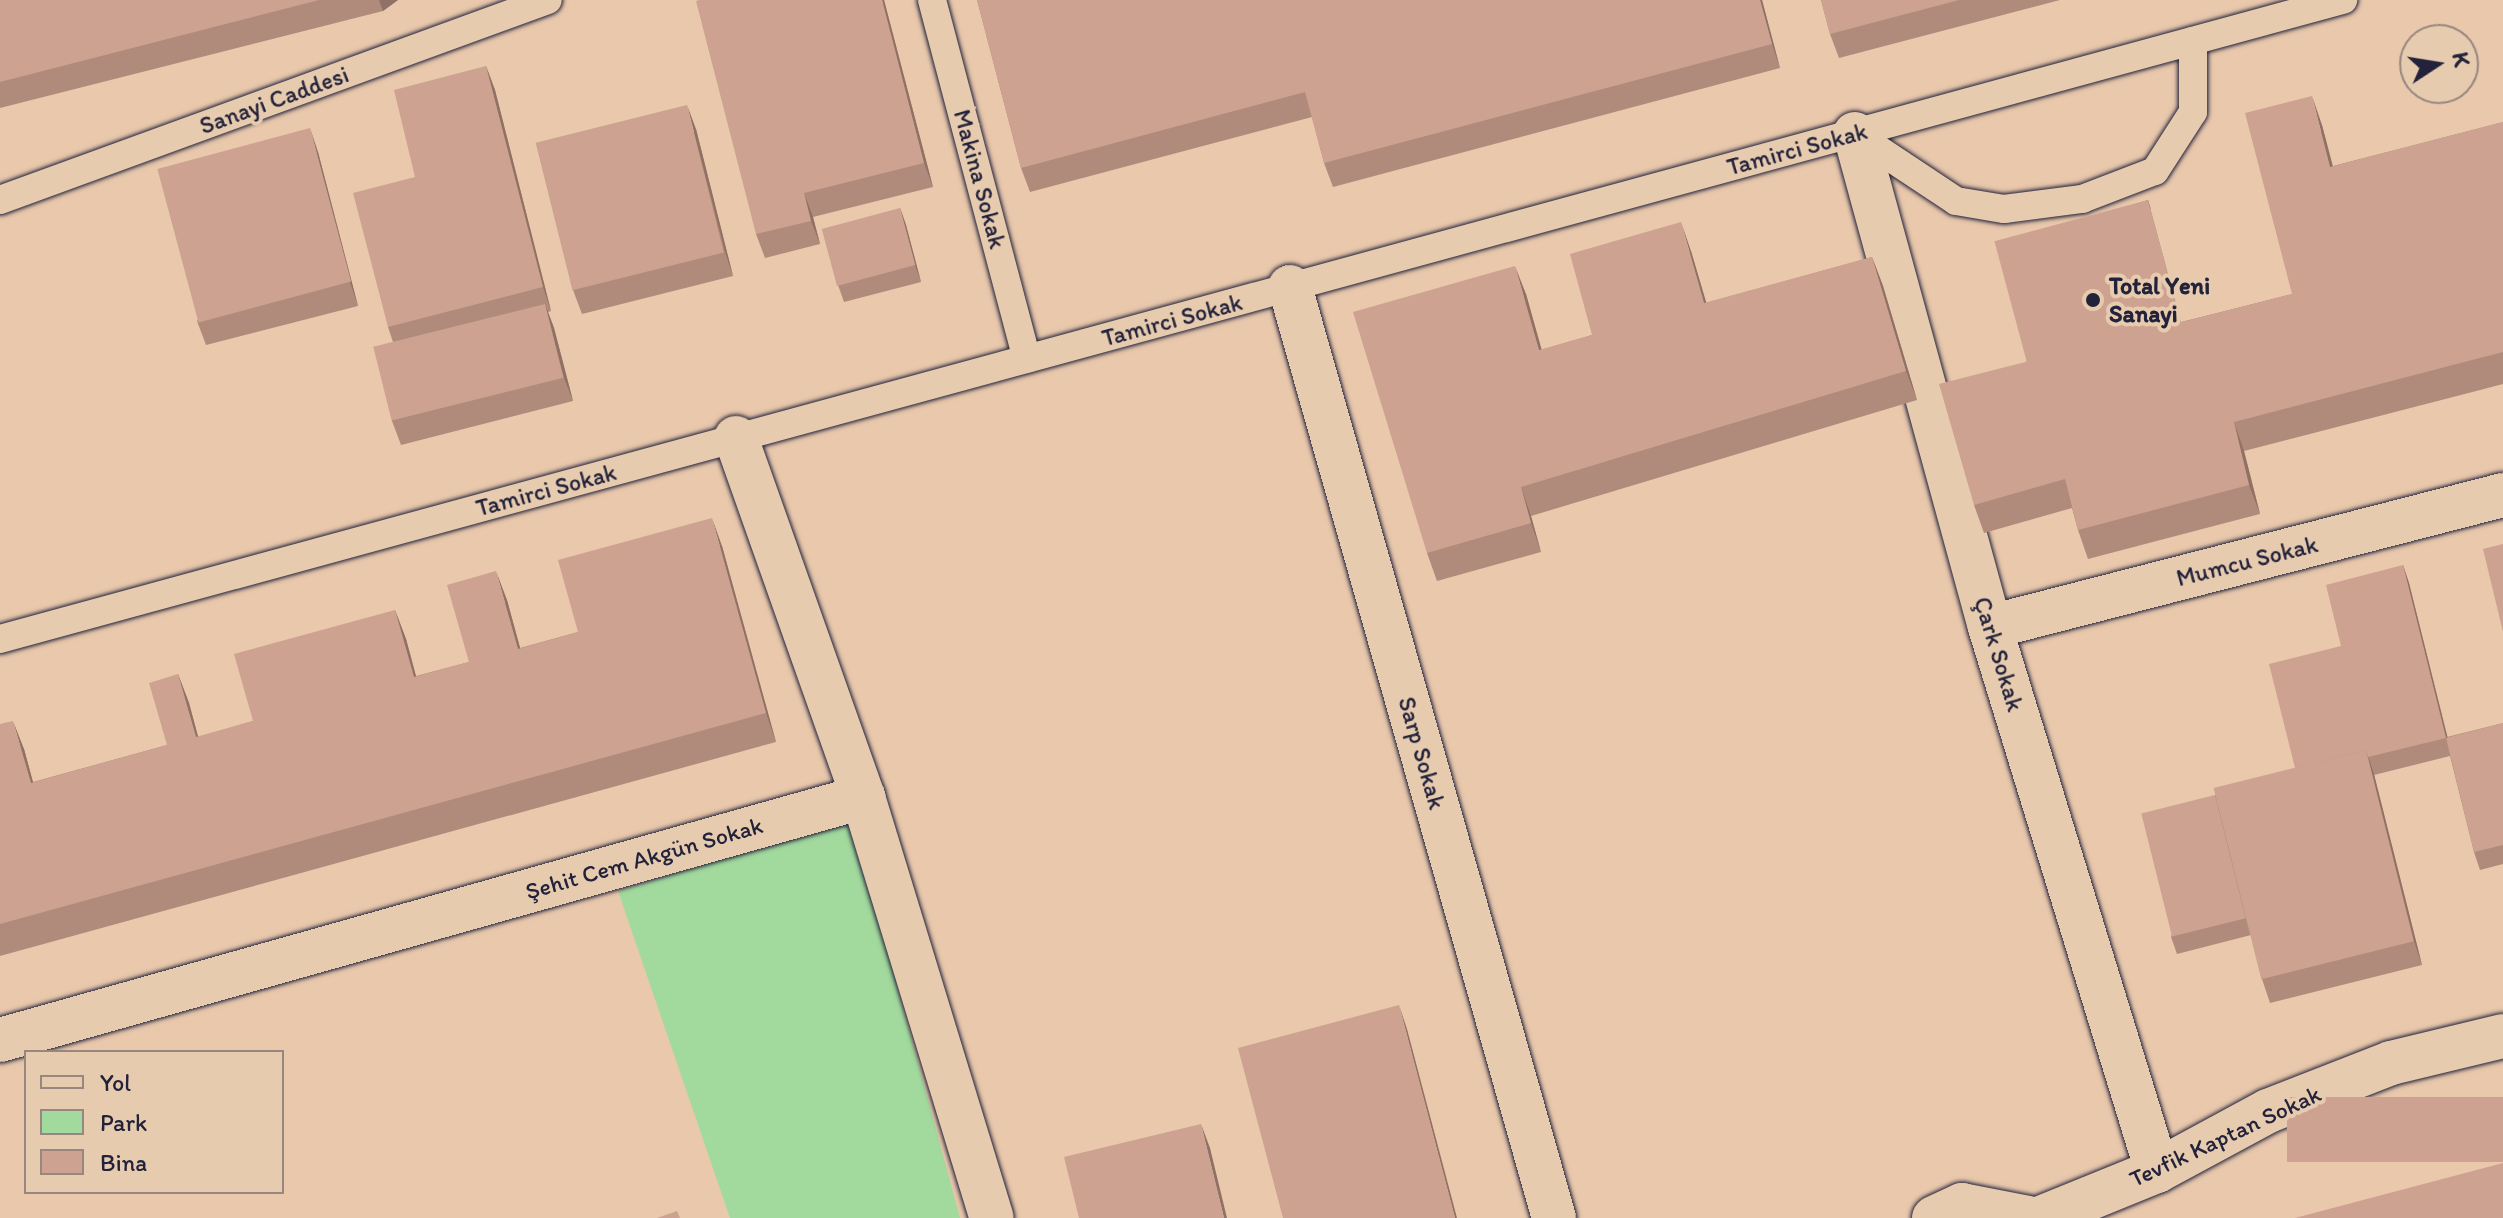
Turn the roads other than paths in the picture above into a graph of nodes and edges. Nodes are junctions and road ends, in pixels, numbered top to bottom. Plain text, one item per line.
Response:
1 (548, 0) edge
2 (932, 0) edge
3 (2343, 0) edge
4 (2193, 41) junction
5 (1855, 134) junction
6 (0, 200) edge
7 (1290, 287) junction
8 (1027, 359) junction
9 (736, 438) junction
10 (2503, 495) edge
11 (1990, 627) junction
12 (0, 639) edge
13 (863, 797) junction
14 (2503, 1036) edge
15 (0, 1040) edge
16 (2157, 1171) junction
17 (992, 1218) edge
18 (1554, 1218) edge
19 (1934, 1218) edge
20 (2028, 1218) edge
21 (2041, 1218) edge

1 - 6 lane, Sanayi Caddesi
2 - 8 lane, Makina Sokak
3 - 4 lane, Tamirci Sokak
4 - 5 lane, Tamirci Sokak
4 - 5 lane
5 - 7 lane, Tamirci Sokak
5 - 11 street, Çark Sokak
7 - 8 lane, Tamirci Sokak
7 - 18 street, Sarp Sokak
8 - 9 lane, Tamirci Sokak
9 - 12 lane, Tamirci Sokak
9 - 13 street
10 - 11 street, Mumcu Sokak
11 - 16 street, Çark Sokak
13 - 15 street, Şehit Cem Akgün Sokak
13 - 17 street
14 - 16 street, Tevfik Kaptan Sokak
16 - 21 street, Tevfik Kaptan Sokak
19 - 20 street

